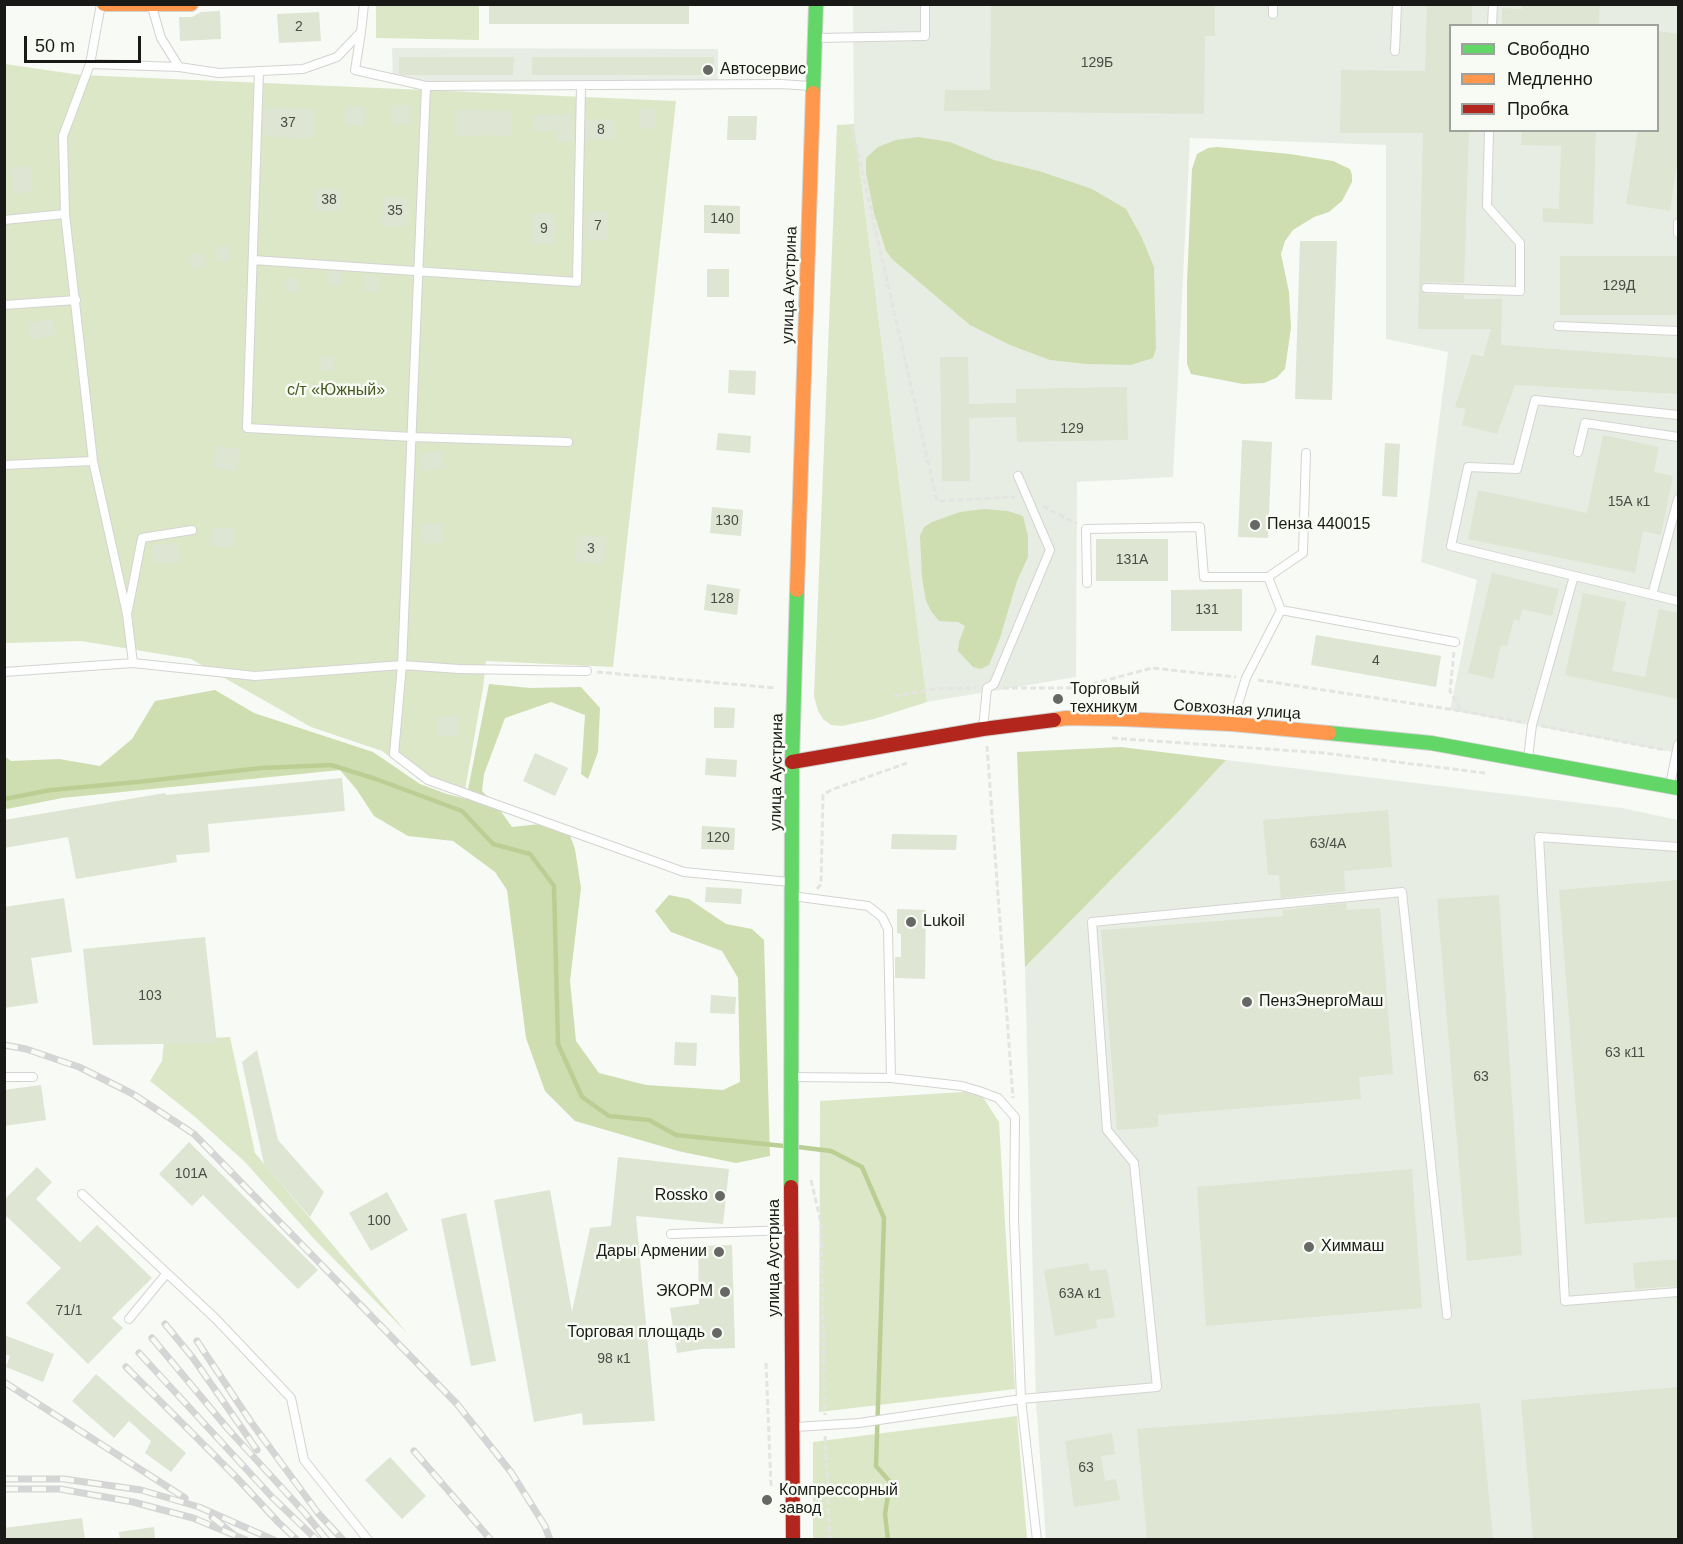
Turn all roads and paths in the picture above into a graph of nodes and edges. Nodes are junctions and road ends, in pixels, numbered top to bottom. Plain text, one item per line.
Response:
1 (103, 4) edge
2 (191, 4) edge
3 (364, 4) edge
4 (816, 4) edge
5 (925, 4) edge
6 (1273, 4) edge
7 (1397, 4) edge
8 (1493, 4) edge
9 (152, 5) edge
10 (1273, 14) dead end
11 (1492, 24) edge
12 (361, 32) junction
13 (815, 38) junction
14 (1395, 51) dead end
15 (90, 64) junction
16 (179, 67) junction
17 (259, 71) junction
18 (426, 86) junction
19 (581, 87) junction
20 (814, 87) junction
21 (852, 126) dead end
22 (1489, 132) edge
23 (65, 214) junction
24 (4, 220) edge
25 (1678, 224) edge
26 (1678, 233) edge
27 (253, 261) junction
28 (418, 273) junction
29 (1426, 288) dead end
30 (76, 300) junction
31 (4, 305) edge
32 (1558, 326) dead end
33 (1678, 331) edge
34 (1678, 415) edge
35 (412, 437) junction
36 (1678, 437) edge
37 (568, 441) dead end
38 (1578, 452) dead end
39 (1306, 453) dead end
40 (93, 461) junction
41 (4, 465) edge
42 (1018, 476) dead end
43 (1027, 497) junction
44 (1678, 499) edge
45 (192, 530) dead end
46 (1086, 530) junction
47 (1574, 576) junction
48 (1268, 577) junction
49 (1087, 583) dead end
50 (1652, 595) junction
51 (1678, 601) edge
52 (1281, 610) junction
53 (127, 614) junction
54 (1455, 642) dead end
55 (133, 663) junction
56 (402, 665) junction
57 (587, 671) joint
58 (4, 672) edge
59 (1246, 678) junction
60 (795, 688) junction
61 (987, 688) junction
62 (894, 696) dead end
63 (1462, 711) dead end
64 (1232, 724) junction
65 (983, 729) junction
66 (1101, 738) dead end
67 (1678, 745) edge
68 (987, 746) dead end
69 (1527, 760) junction
70 (792, 762) junction
71 (908, 762) dead end
72 (1487, 773) dead end
73 (1674, 787) edge
74 (1678, 847) edge
75 (791, 889) junction
76 (809, 897) junction
77 (4, 1077) edge
78 (33, 1077) dead end
79 (790, 1077) junction
80 (891, 1078) junction
81 (1015, 1118) junction
82 (809, 1172) dead end
83 (82, 1194) dead end
84 (791, 1230) junction
85 (671, 1234) dead end
86 (167, 1274) junction
87 (1678, 1292) edge
88 (1447, 1315) dead end
89 (129, 1319) dead end
90 (766, 1362) dead end
91 (1021, 1399) junction
92 (825, 1425) junction
93 (793, 1427) junction
94 (771, 1486) dead end
95 (368, 1539) edge
96 (794, 1539) edge
97 (830, 1539) edge
98 (1037, 1539) edge

1 - 9 main road
1 - 15 lane
2 - 9 main road
3 - 12 lane
4 - 13 main road, улица Аустрина
5 - 13 lane
6 - 10 lane
7 - 14 lane
8 - 11 lane
9 - 16 lane
12 - 17 lane
12 - 18 lane
13 - 20 main road, улица Аустрина
15 - 16 lane
15 - 23 lane
16 - 17 lane
17 - 27 lane
18 - 19 lane
18 - 28 lane
19 - 20 lane
19 - 28 lane
20 - 60 main road, улица Аустрина
21 - 43 path
22 - 29 lane
23 - 24 lane
23 - 30 lane
25 - 26 lane
27 - 28 lane
27 - 35 lane
28 - 35 lane
30 - 31 lane
30 - 40 lane
32 - 33 lane
34 - 47 lane
35 - 37 lane
35 - 56 lane
36 - 38 lane
39 - 48 lane
40 - 41 lane
40 - 53 lane
42 - 43 lane
43 - 46 path
43 - 61 lane
44 - 50 lane
45 - 53 lane
46 - 48 lane
46 - 49 lane
47 - 50 lane
47 - 69 lane
48 - 52 lane
50 - 51 lane
52 - 54 lane
52 - 59 lane
53 - 55 lane
55 - 56 lane
55 - 58 lane
56 - 57 lane
56 - 75 lane
57 - 60 path
59 - 61 path
59 - 63 path
59 - 64 lane
60 - 70 main road, улица Аустрина
61 - 62 path
61 - 65 lane
64 - 65 main road, Совхозная улица
64 - 69 main road, Совхозная улица
65 - 70 main road, Совхозная улица
66 - 72 path
67 - 73 lane
68 - 81 path
69 - 73 main road, Совхозная улица
70 - 75 main road, улица Аустрина
71 - 76 path
74 - 87 lane
75 - 76 lane
75 - 79 main road, улица Аустрина
76 - 80 lane
77 - 78 lane
79 - 80 lane
79 - 84 main road, улица Аустрина
80 - 81 lane
81 - 91 lane
82 - 92 path
83 - 86 lane
84 - 85 lane
84 - 93 main road, улица Аустрина
86 - 89 lane
86 - 95 lane
88 - 91 lane
90 - 94 path
91 - 92 lane
91 - 98 lane
92 - 93 lane
92 - 97 path
93 - 96 main road, улица Аустрина

